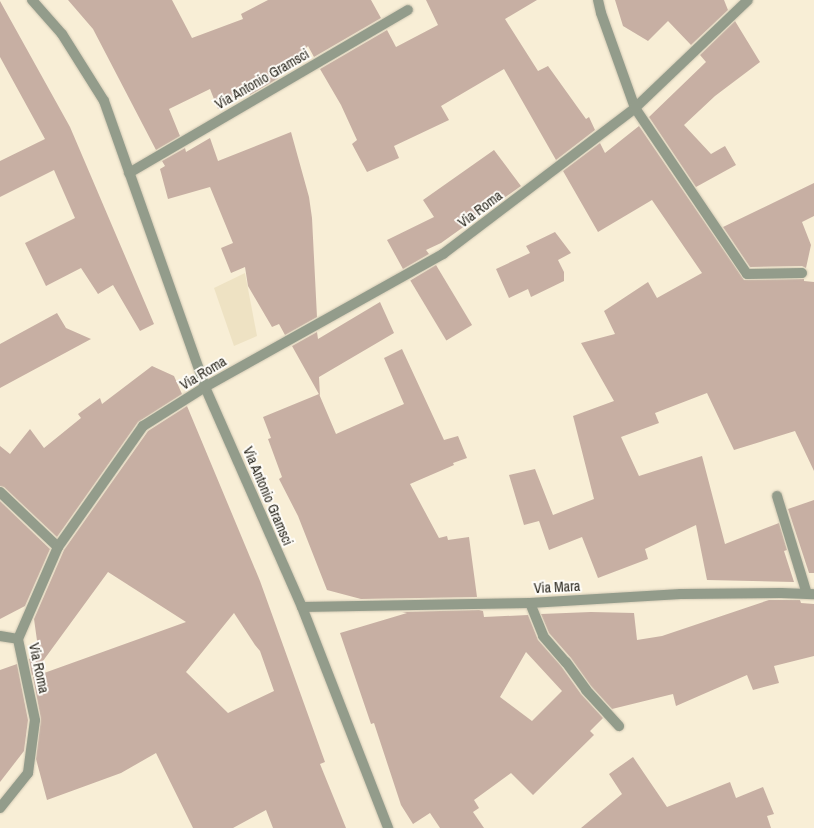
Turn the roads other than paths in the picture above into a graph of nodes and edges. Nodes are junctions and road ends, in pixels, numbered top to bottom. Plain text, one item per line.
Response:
1 (32, 0) edge
2 (598, 0) edge
3 (748, 0) edge
4 (408, 10) dead end
5 (636, 108) junction
6 (130, 173) junction
7 (802, 273) dead end
8 (205, 387) junction
9 (0, 492) edge
10 (777, 496) dead end
11 (58, 547) junction
12 (810, 594) edge
13 (530, 603) junction
14 (302, 607) junction
15 (0, 636) edge
16 (18, 639) junction
17 (619, 726) dead end
18 (0, 808) edge
19 (388, 828) edge

1 - 6 street, Via Antonio Gramsci
2 - 5 street
3 - 5 street, Via Roma
4 - 6 street, Via Antonio Gramsci
5 - 7 street
5 - 8 street, Via Roma
6 - 8 street, Via Antonio Gramsci
8 - 11 street, Via Roma
8 - 14 street, Via Antonio Gramsci
9 - 11 street
10 - 12 street
11 - 16 street, Via Roma
12 - 13 street, Via Mara
13 - 14 street, Via Mara
13 - 17 street
14 - 19 street, Via Antonio Gramsci
15 - 16 street
16 - 18 street, Via Roma

